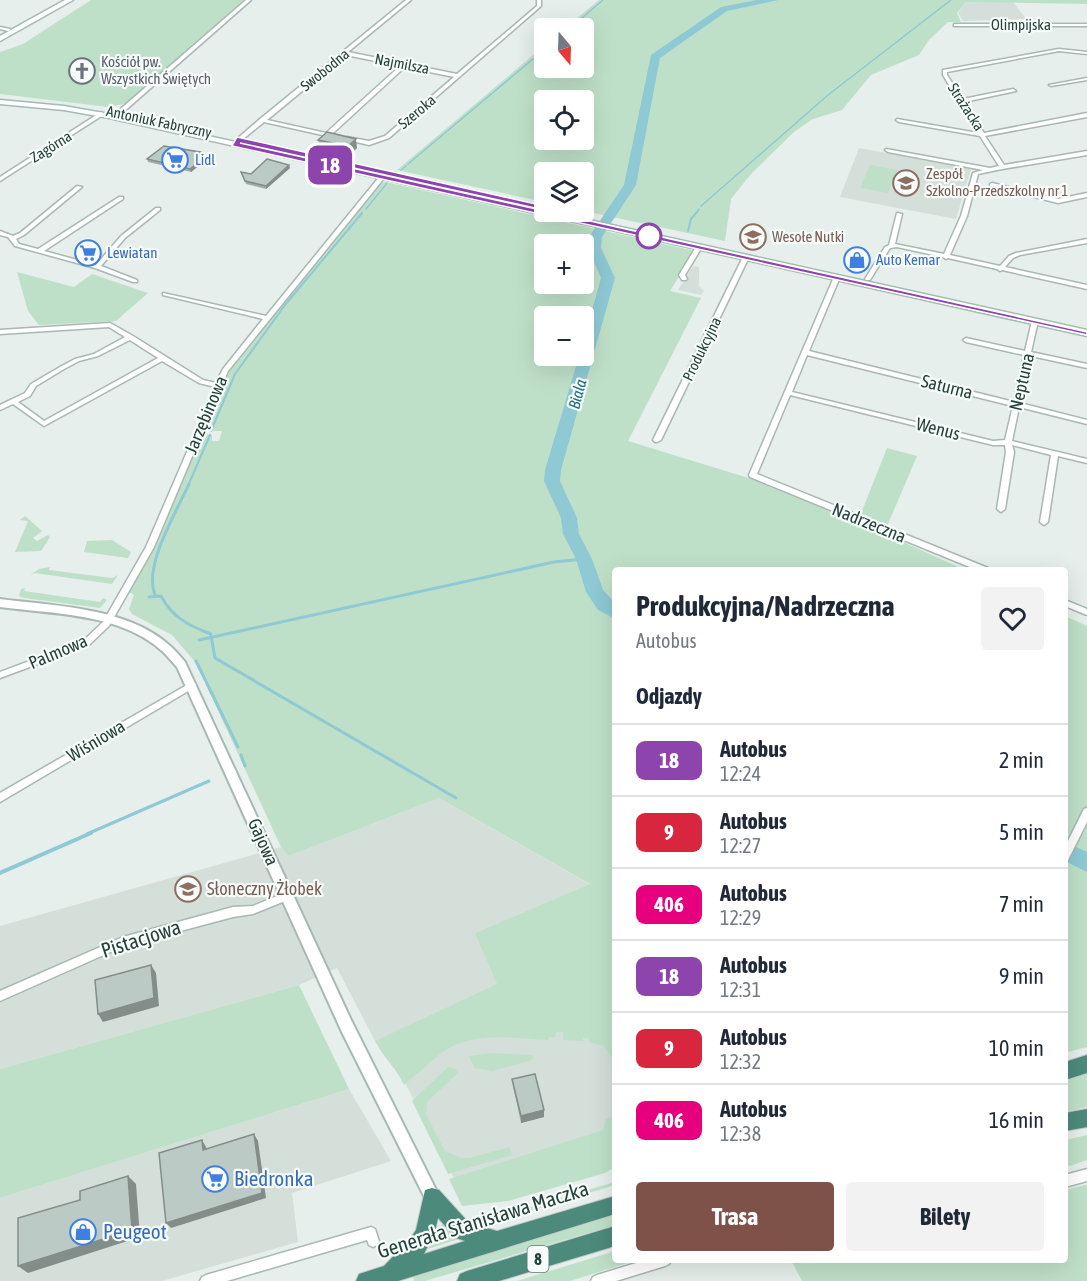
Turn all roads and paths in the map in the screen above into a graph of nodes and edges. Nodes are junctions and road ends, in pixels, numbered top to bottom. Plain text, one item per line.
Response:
1 (61, 0) edge
2 (70, 0) edge
3 (249, 0) edge
4 (409, 0) edge
5 (539, 0) edge
6 (956, 25) dead end
7 (1087, 25) edge
8 (4, 29) edge
9 (0, 36) edge
10 (345, 53) junction
11 (1087, 53) edge
12 (404, 64) junction
13 (458, 76) junction
14 (1087, 79) edge
15 (1051, 85) dead end
16 (1013, 91) dead end
17 (0, 100) edge
18 (962, 101) junction
19 (101, 114) junction
20 (118, 114) junction
21 (1087, 115) edge
22 (262, 120) junction
23 (899, 120) dead end
24 (327, 135) junction
25 (983, 135) junction
26 (237, 142) junction
27 (888, 150) dead end
28 (1087, 153) edge
29 (1002, 167) junction
30 (988, 169) junction
31 (385, 175) junction
32 (0, 179) edge
33 (992, 185) dead end
34 (79, 187) dead end
35 (1087, 195) edge
36 (122, 198) dead end
37 (534, 205) edge
38 (534, 207) edge
39 (158, 209) dead end
40 (899, 214) dead end
41 (594, 220) edge
42 (612, 225) junction
43 (0, 233) edge
44 (12, 239) junction
45 (1087, 241) edge
46 (892, 245) junction
47 (699, 247) junction
48 (39, 251) junction
49 (746, 257) junction
50 (946, 257) junction
51 (97, 267) junction
52 (999, 269) junction
53 (837, 277) junction
54 (684, 279) dead end
55 (868, 279) junction
56 (135, 281) dead end
57 (1087, 287) edge
58 (165, 294) dead end
59 (266, 318) junction
60 (1035, 318) junction
61 (1087, 327) edge
62 (0, 332) edge
63 (1087, 333) edge
64 (131, 337) junction
65 (966, 340) dead end
66 (807, 353) junction
67 (1029, 353) junction
68 (162, 358) junction
69 (1087, 366) edge
70 (217, 385) junction
71 (789, 393) junction
72 (13, 401) junction
73 (1017, 405) junction
74 (0, 408) edge
75 (1087, 422) edge
76 (657, 440) dead end
77 (1008, 442) junction
78 (1055, 454) junction
79 (1087, 461) edge
80 (1001, 509) dead end
81 (1044, 522) dead end
82 (977, 567) edge
83 (0, 603) edge
84 (1068, 604) edge
85 (1087, 612) edge
86 (108, 620) junction
87 (0, 675) edge
88 (192, 684) junction
89 (0, 798) edge
90 (1087, 812) edge
91 (1068, 851) edge
92 (287, 896) junction
93 (0, 996) edge
94 (1087, 1064) edge
95 (1068, 1070) edge
96 (1087, 1175) edge
97 (1068, 1180) edge
98 (432, 1197) junction
99 (612, 1206) edge
100 (612, 1237) edge
101 (373, 1241) dead end
102 (496, 1241) junction
103 (654, 1263) edge
104 (388, 1274) junction
105 (206, 1281) edge
106 (366, 1281) edge
107 (466, 1281) edge
108 (597, 1281) edge

1 - 8 main road
2 - 9 main road
3 - 20 street
4 - 10 street, Swobodna
5 - 13 street, Szeroka
6 - 7 street, Olimpijska
8 - 9 main road
10 - 12 street, Najmilsza
10 - 22 street, Swobodna
11 - 18 street, Strażacka
12 - 13 street, Najmilsza
12 - 24 street
13 - 24 street, Szeroka
14 - 15 street
16 - 18 street
17 - 19 main road, Antoniuk Fabryczny
17 - 20 main road, Antoniuk Fabryczny
18 - 25 street, Strażacka
19 - 26 main road, Antoniuk Fabryczny
19 - 32 street, Zagórna
20 - 26 main road, Antoniuk Fabryczny
21 - 25 street
22 - 24 street, Szeroka
22 - 26 street, Swobodna
23 - 25 street
25 - 29 street, Strażacka
26 - 31 main road, Antoniuk Fabryczny
27 - 30 street
28 - 29 street
29 - 30 street
30 - 50 street
31 - 37 main road
31 - 38 main road
31 - 59 street, Jarzębinowa
33 - 35 street
34 - 44 street
36 - 48 street
39 - 51 street
40 - 46 street
41 - 42 main road
42 - 47 main road
42 - 55 main road
43 - 44 street
44 - 48 street
45 - 52 street
46 - 50 street
46 - 55 street
47 - 49 main road
47 - 54 street
48 - 51 street
49 - 53 main road
49 - 76 street, Produkcyjna
50 - 52 street
51 - 56 street
52 - 57 street
53 - 60 main road
53 - 66 street
55 - 60 main road
58 - 59 street
59 - 70 street, Jarzębinowa
60 - 61 main road
60 - 63 main road
60 - 67 street, Neptuna
62 - 64 street
64 - 68 street
64 - 72 street
65 - 67 street
66 - 71 street
66 - 73 street, Saturna
67 - 69 street
67 - 73 street, Neptuna
68 - 70 street
68 - 72 street
70 - 86 street, Jarzębinowa
71 - 77 street, Wenus
71 - 82 street, Nadrzeczna
72 - 74 street
73 - 75 street, Saturna
73 - 77 street, Neptuna
77 - 78 street, Wenus
77 - 80 street, Neptuna
78 - 79 street, Wenus
78 - 81 street
83 - 86 street, Gajowa
84 - 85 street
86 - 87 street, Palmowa
86 - 88 street, Gajowa
88 - 89 street, Wiśniowa
88 - 92 street, Gajowa
90 - 91 street
92 - 93 street, Pistacjowa
92 - 98 street, Gajowa
94 - 95 highway
96 - 97 street
98 - 102 highway
98 - 104 highway
99 - 102 highway, Generała Stanisława Maczka / 8
100 - 107 highway, 8
101 - 105 street
102 - 104 highway, Generała Stanisława Maczka / 8
103 - 108 street
104 - 106 highway, Generała Stanisława Maczka / 8

